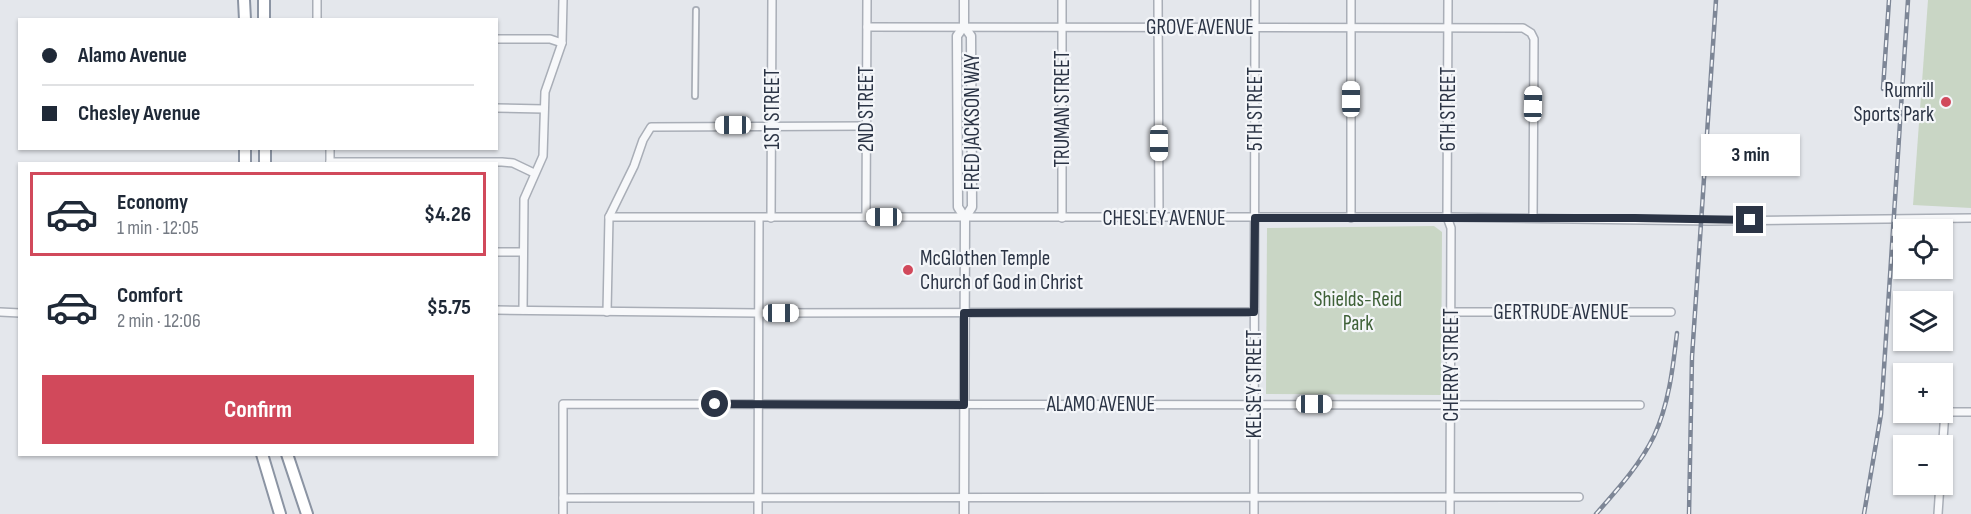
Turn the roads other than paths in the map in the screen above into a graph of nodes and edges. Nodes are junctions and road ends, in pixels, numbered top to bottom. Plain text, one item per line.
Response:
1 (244, 0) edge
2 (264, 0) edge
3 (317, 0) edge
4 (563, 0) edge
5 (772, 0) edge
6 (867, 0) edge
7 (964, 0) edge
8 (1062, 0) edge
9 (1158, 0) edge
10 (1255, 0) edge
11 (1351, 0) edge
12 (1448, 0) edge
13 (696, 10) dead end
14 (245, 18) edge
15 (264, 18) edge
16 (317, 18) edge
17 (964, 26) junction
18 (867, 27) junction
19 (1062, 27) junction
20 (1158, 27) junction
21 (1255, 27) junction
22 (1351, 27) junction
23 (1448, 27) junction
24 (498, 39) edge
25 (562, 43) junction
26 (695, 96) dead end
27 (498, 108) edge
28 (544, 109) junction
29 (771, 125) junction
30 (867, 126) junction
31 (498, 162) edge
32 (534, 173) junction
33 (609, 217) junction
34 (866, 217) junction
35 (1448, 217) junction
36 (759, 218) junction
37 (771, 218) junction
38 (965, 218) junction
39 (1062, 218) junction
40 (1159, 218) junction
41 (1255, 218) junction
42 (1351, 218) junction
43 (1533, 218) junction
44 (1971, 218) edge
45 (498, 252) edge
46 (523, 252) junction
47 (498, 310) edge
48 (523, 310) junction
49 (0, 312) edge
50 (607, 312) junction
51 (1254, 312) junction
52 (1451, 312) junction
53 (1671, 312) dead end
54 (18, 313) edge
55 (758, 313) junction
56 (964, 313) junction
57 (759, 404) junction
58 (1255, 404) junction
59 (964, 405) junction
60 (1451, 405) junction
61 (1640, 405) dead end
62 (1971, 412) edge
63 (1943, 435) edge
64 (263, 456) edge
65 (288, 456) edge
66 (1939, 495) edge
67 (1450, 496) junction
68 (964, 497) junction
69 (1254, 497) junction
70 (1580, 497) dead end
71 (563, 498) junction
72 (758, 498) junction
73 (280, 514) edge
74 (307, 514) edge
75 (563, 514) edge
76 (758, 514) edge
77 (964, 514) edge
78 (1254, 514) edge
79 (1450, 514) edge
80 (1938, 514) edge

1 - 14 highway
2 - 15 highway
3 - 16 street
4 - 25 street
5 - 29 street, 1ST STREET
6 - 18 street, 2ND STREET
7 - 17 street, FRED JACKSON WAY
8 - 19 street, TRUMAN STREET
9 - 20 street
10 - 21 street, 5TH STREET
11 - 22 street
12 - 23 street, 6TH STREET
13 - 26 street
17 - 18 street, GROVE AVENUE
17 - 19 street, GROVE AVENUE
17 - 38 street, FRED JACKSON WAY
17 - 38 street, FRED JACKSON WAY
18 - 30 street, 2ND STREET
19 - 20 street, GROVE AVENUE
19 - 39 street, TRUMAN STREET
20 - 21 street, GROVE AVENUE
20 - 40 street
21 - 22 street, GROVE AVENUE
21 - 41 street, 5TH STREET
22 - 23 street, GROVE AVENUE
22 - 42 street
23 - 35 street, 6TH STREET
23 - 43 street, GROVE AVENUE
24 - 25 street
25 - 28 street
27 - 28 street
28 - 32 street
29 - 30 street
29 - 33 street
29 - 37 street, 1ST STREET
30 - 34 street, 2ND STREET
31 - 32 street
32 - 46 street
33 - 36 street, CHESLEY AVENUE
33 - 50 street
34 - 37 street, CHESLEY AVENUE
34 - 38 street, CHESLEY AVENUE
35 - 42 street, CHESLEY AVENUE
35 - 43 street, CHESLEY AVENUE
35 - 52 street, CHERRY STREET
36 - 37 street, CHESLEY AVENUE
36 - 55 street
38 - 39 street, CHESLEY AVENUE
38 - 56 street, FRED JACKSON WAY
39 - 40 street, CHESLEY AVENUE
40 - 41 street, CHESLEY AVENUE
41 - 42 street, CHESLEY AVENUE
41 - 51 street, KELSEY STREET
43 - 44 street, CHESLEY AVENUE
45 - 46 street
46 - 48 street
47 - 48 street
48 - 50 street
49 - 54 street
50 - 55 street
51 - 56 street
51 - 58 street, KELSEY STREET
52 - 53 street, GERTRUDE AVENUE
52 - 60 street, CHERRY STREET
55 - 56 street
55 - 57 street
56 - 59 street, FRED JACKSON WAY
57 - 59 street, ALAMO AVENUE
57 - 71 street, ALAMO AVENUE
57 - 72 street
58 - 59 street, ALAMO AVENUE
58 - 60 street, ALAMO AVENUE
58 - 69 street, KELSEY STREET
59 - 68 street, FRED JACKSON WAY
60 - 61 street, ALAMO AVENUE
60 - 67 street, CHERRY STREET
62 - 63 street
64 - 73 highway
65 - 74 highway
66 - 80 street
67 - 69 street
67 - 70 street
67 - 79 street, CHERRY STREET
68 - 69 street
68 - 72 street
68 - 77 street, FRED JACKSON WAY
69 - 78 street, KELSEY STREET
71 - 72 street
71 - 75 street
72 - 76 street

